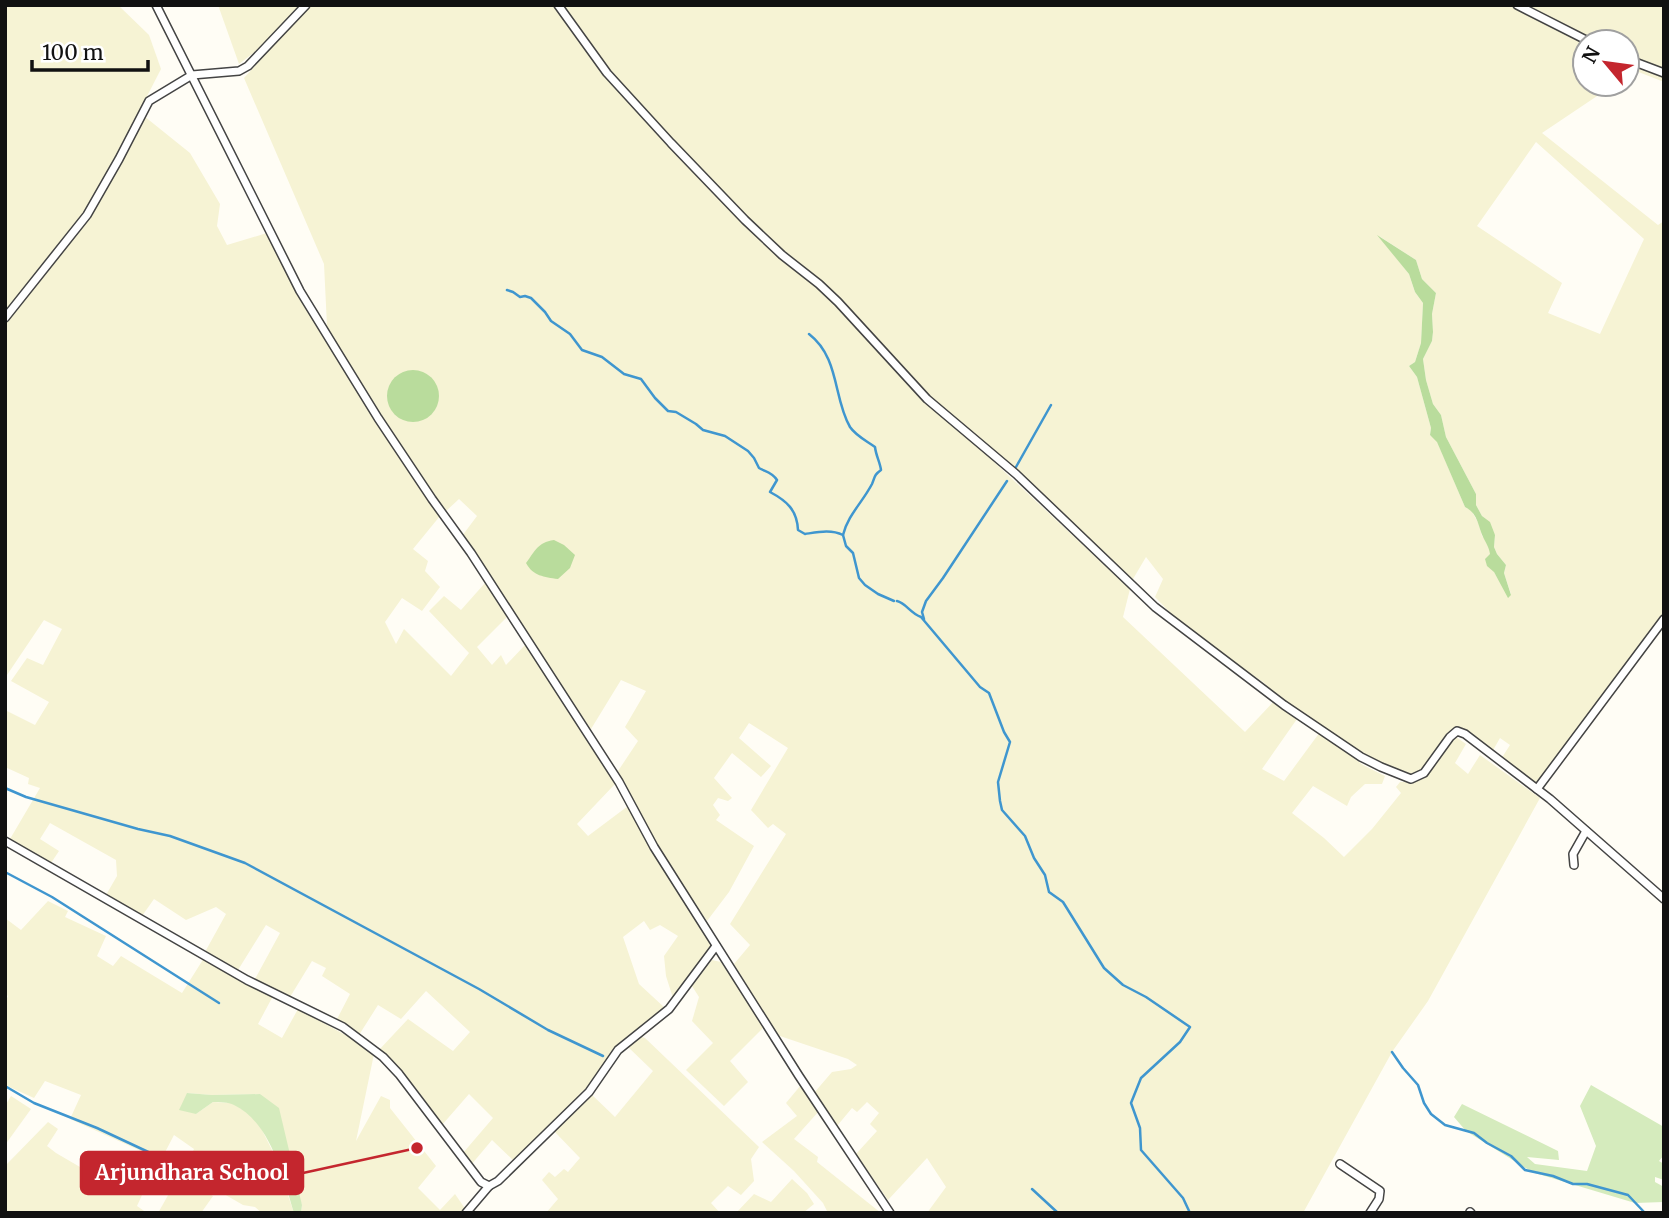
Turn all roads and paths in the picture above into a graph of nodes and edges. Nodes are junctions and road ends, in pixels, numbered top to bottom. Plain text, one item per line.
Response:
1 (156, 5) edge
2 (306, 5) edge
3 (558, 5) edge
4 (1517, 5) edge
5 (1571, 32) edge
6 (1641, 64) edge
7 (1664, 73) edge
8 (192, 75) junction
9 (5, 318) edge
10 (1664, 619) edge
11 (1537, 789) junction
12 (1586, 831) junction
13 (5, 841) edge
14 (1574, 865) dead end
15 (1664, 899) edge
16 (716, 946) junction
17 (1340, 1164) dead end
18 (489, 1186) junction
19 (467, 1213) edge
20 (890, 1213) edge
21 (1370, 1213) edge

1 - 8 street
2 - 8 street
3 - 11 street
4 - 5 street
6 - 7 street
8 - 9 street
8 - 16 street
10 - 11 street
11 - 12 street
12 - 14 street
12 - 15 street
13 - 18 street
16 - 18 street
16 - 20 street
17 - 21 street
18 - 19 street

